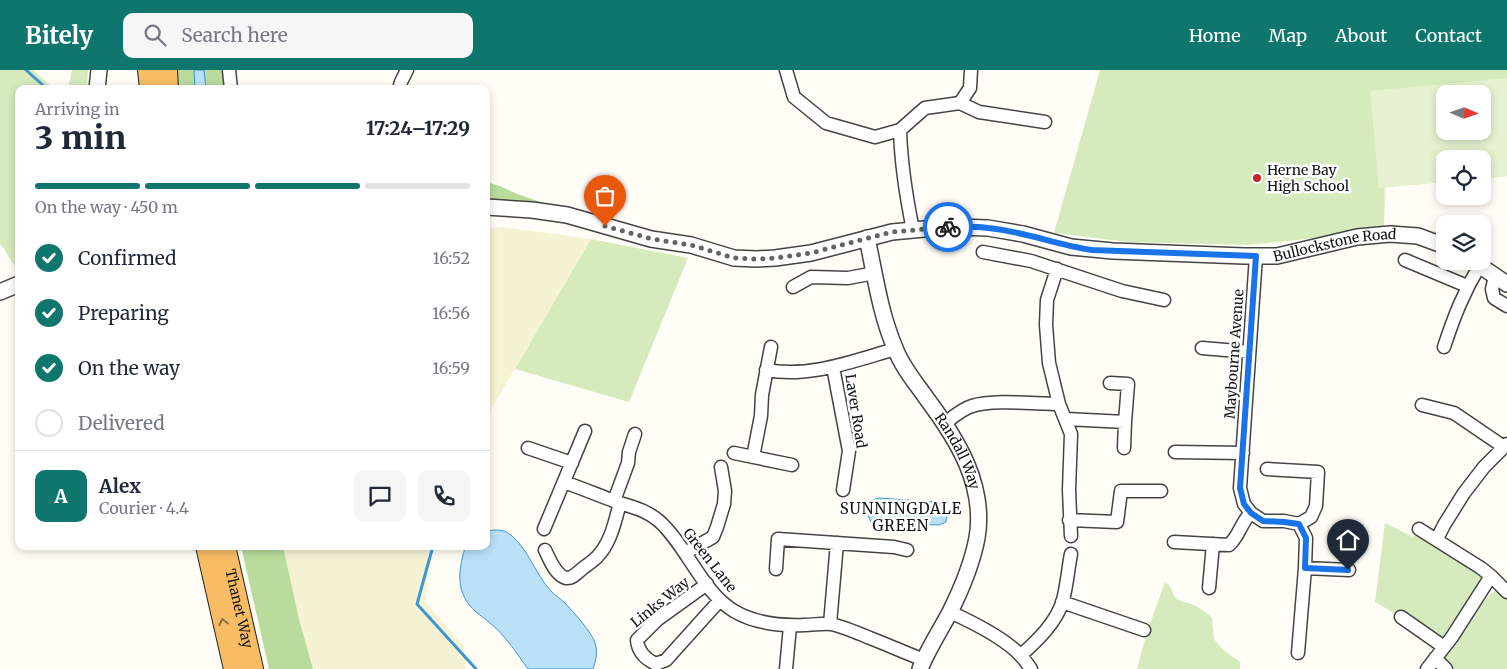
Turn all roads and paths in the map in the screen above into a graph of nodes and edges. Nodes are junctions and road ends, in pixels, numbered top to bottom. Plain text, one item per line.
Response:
1 (99, 70) edge
2 (148, 70) edge
3 (167, 70) edge
4 (229, 70) edge
5 (786, 70) edge
6 (971, 70) edge
7 (404, 71) edge
8 (97, 85) edge
9 (150, 85) edge
10 (168, 85) edge
11 (230, 85) edge
12 (400, 85) edge
13 (960, 103) junction
14 (1045, 122) dead end
15 (900, 130) junction
16 (490, 207) edge
17 (913, 230) junction
18 (867, 238) junction
19 (1436, 243) edge
20 (983, 252) dead end
21 (1256, 256) junction
22 (1405, 260) dead end
23 (1057, 269) junction
24 (1473, 270) edge
25 (1486, 270) edge
26 (875, 273) junction
27 (1501, 280) edge
28 (15, 286) edge
29 (1467, 286) junction
30 (793, 287) dead end
31 (0, 292) edge
32 (1164, 300) dead end
33 (1507, 306) edge
34 (771, 347) dead end
35 (1444, 347) dead end
36 (1202, 348) dead end
37 (895, 349) junction
38 (1249, 352) junction
39 (833, 367) junction
40 (766, 370) junction
41 (1110, 383) dead end
42 (1059, 404) junction
43 (1422, 405) dead end
44 (1066, 419) junction
45 (1125, 422) junction
46 (945, 424) junction
47 (585, 431) dead end
48 (635, 434) dead end
49 (1506, 445) edge
50 (528, 448) dead end
51 (1124, 448) dead end
52 (1175, 452) dead end
53 (734, 453) dead end
54 (1243, 454) junction
55 (752, 457) junction
56 (572, 463) junction
57 (792, 465) dead end
58 (721, 466) dead end
59 (1267, 469) dead end
60 (564, 482) junction
61 (843, 490) dead end
62 (1161, 491) dead end
63 (617, 502) junction
64 (1251, 513) junction
65 (1069, 520) junction
66 (1299, 524) junction
67 (544, 529) dead end
68 (1419, 529) dead end
69 (1071, 536) dead end
70 (1436, 539) junction
71 (1174, 542) dead end
72 (837, 543) junction
73 (1213, 544) junction
74 (207, 550) edge
75 (226, 550) edge
76 (544, 550) dead end
77 (907, 550) dead end
78 (685, 553) junction
79 (1071, 554) dead end
80 (1305, 568) junction
81 (776, 569) dead end
82 (1348, 570) dead end
83 (1491, 576) junction
84 (707, 584) junction
85 (1209, 588) dead end
86 (1507, 592) edge
87 (720, 600) junction
88 (1062, 602) junction
89 (950, 612) junction
90 (1401, 617) dead end
91 (830, 624) junction
92 (790, 626) junction
93 (1144, 630) dead end
94 (1444, 646) junction
95 (1298, 653) dead end
96 (1021, 655) junction
97 (1435, 658) junction
98 (922, 664) edge
99 (234, 669) edge
100 (253, 669) edge
101 (786, 669) edge
102 (1031, 669) edge
103 (1427, 669) edge
104 (1446, 669) edge

1 - 8 street
2 - 9 highway
3 - 10 highway
4 - 11 street
5 - 15 street
6 - 13 street
7 - 12 street
13 - 14 street
13 - 15 street
15 - 17 street
16 - 18 street, Bullockstone Road
17 - 18 street, Bullockstone Road
17 - 21 street, Bullockstone Road
18 - 26 street, Randall Way
19 - 21 street, Bullockstone Road
20 - 23 street
21 - 38 street, Maybourne Avenue
22 - 29 street, Bullockstone Road
23 - 32 street
23 - 42 street
24 - 29 street
25 - 27 street
26 - 30 street
26 - 37 street, Randall Way
27 - 33 street
28 - 31 street
29 - 35 street
34 - 40 street
36 - 38 street
37 - 39 street, Laver Road
37 - 46 street, Randall Way
38 - 54 street, Maybourne Avenue
39 - 40 street, Laver Road
39 - 61 street, Laver Road
40 - 55 street
41 - 45 street
42 - 44 street
42 - 46 street
43 - 49 street
44 - 45 street
44 - 65 street
45 - 51 street
46 - 89 street, Randall Way
47 - 56 street
48 - 63 street
49 - 70 street
50 - 56 street
52 - 54 street
53 - 55 street
54 - 64 street, Maybourne Avenue
55 - 57 street
56 - 60 street
58 - 78 street
59 - 66 street
60 - 63 street, Green Lane
60 - 67 street
62 - 65 street
63 - 76 street
63 - 78 street, Green Lane
64 - 66 street
64 - 73 street
65 - 69 street
66 - 80 street
68 - 70 street
70 - 83 street
71 - 73 street
72 - 77 street
72 - 81 street
72 - 91 street
73 - 85 street
99 -> 74 highway, Thanet Way
75 - 100 highway, Thanet Way
78 - 84 street, Green Lane
79 - 88 street
80 - 82 street
80 - 95 street
83 - 86 street
83 - 94 street
84 - 87 street, Green Lane
84 - 87 street, Links Way
87 - 92 street, Green Lane
88 - 93 street
88 - 96 street
89 - 96 street
89 - 98 street, Randall Way
90 - 94 street
91 - 92 street, Green Lane
91 - 98 street, Green Lane
92 - 101 street
94 - 97 street
96 - 102 street
97 - 103 street
97 - 104 street

